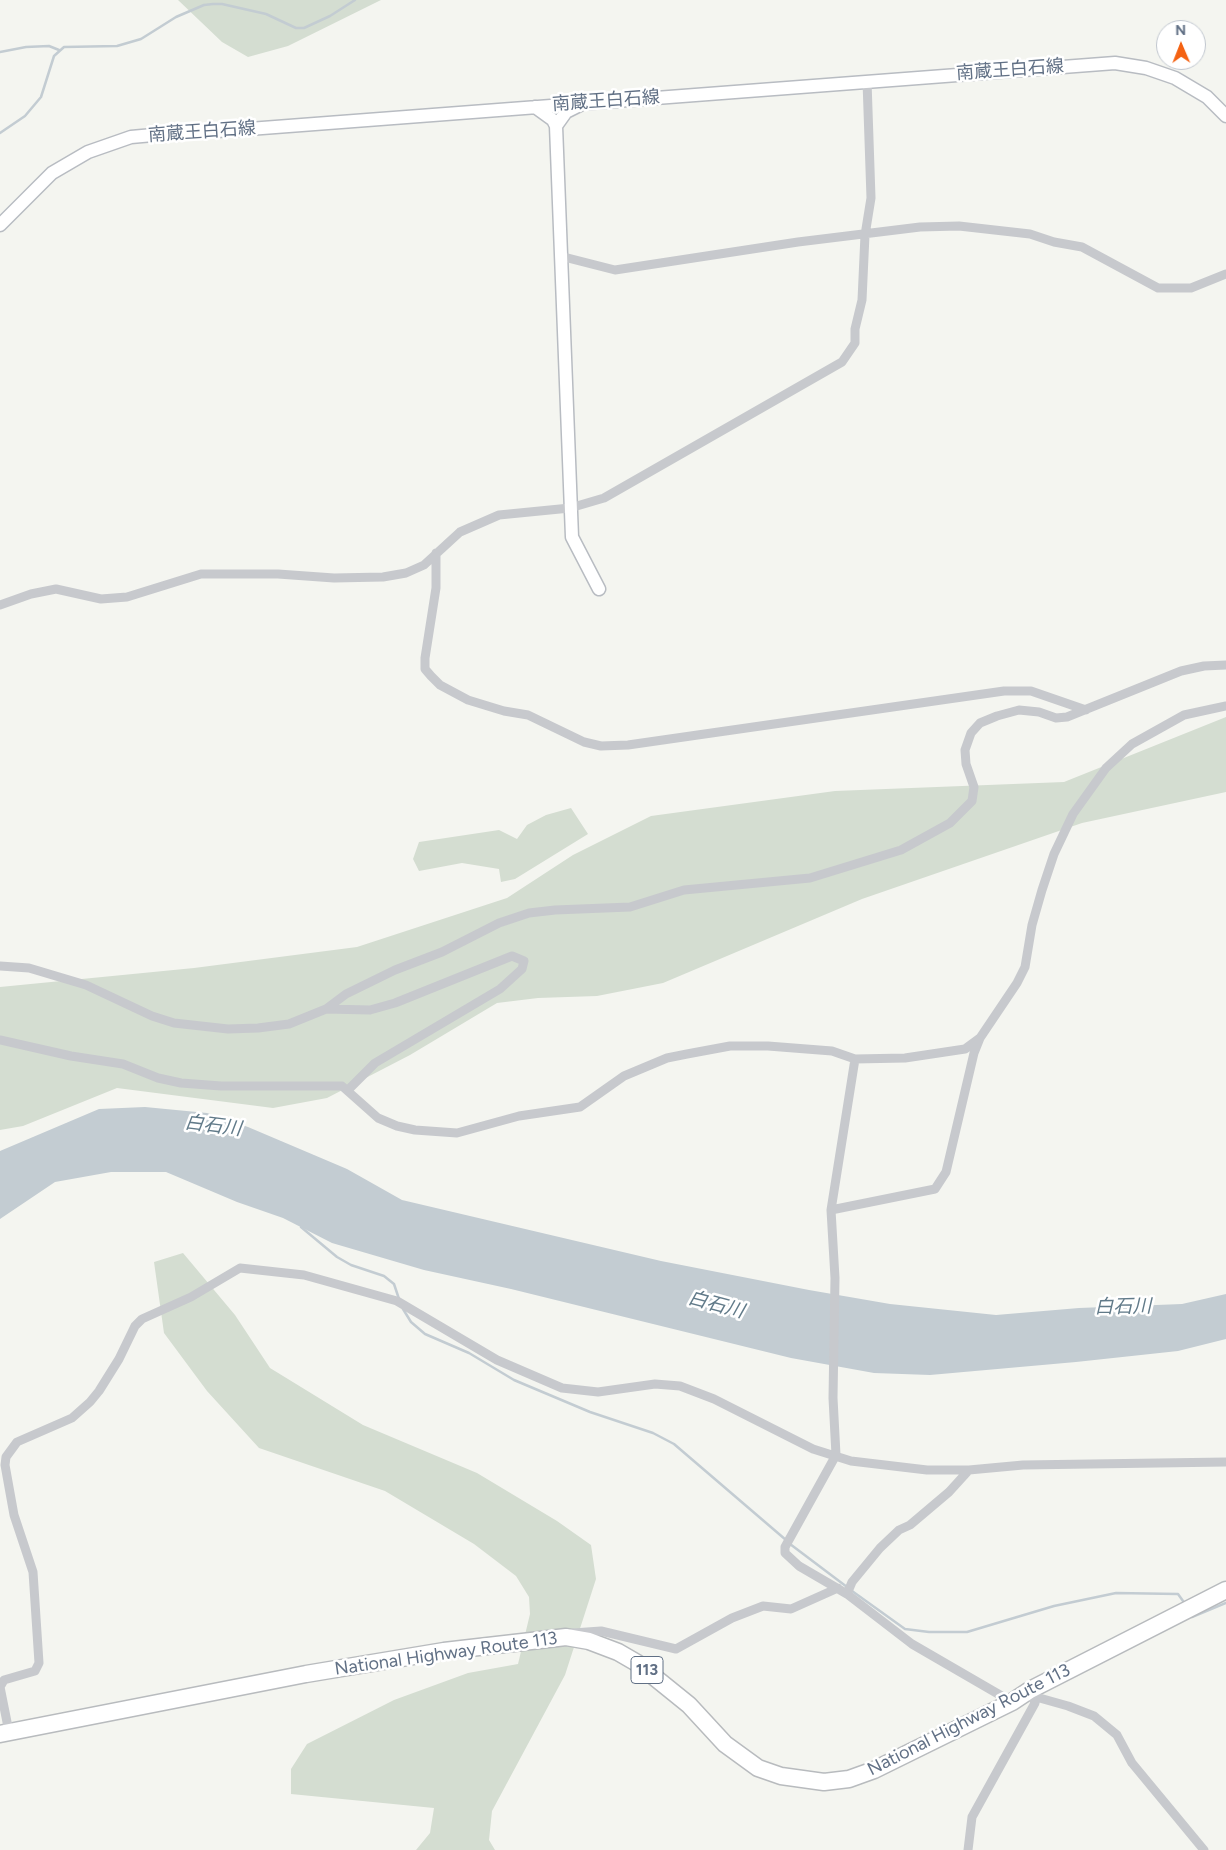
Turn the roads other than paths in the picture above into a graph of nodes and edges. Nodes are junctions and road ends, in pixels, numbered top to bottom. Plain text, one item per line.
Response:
1 (867, 81) junction
2 (582, 104) junction
3 (535, 107) junction
4 (1226, 116) edge
5 (556, 126) junction
6 (0, 225) edge
7 (865, 235) junction
8 (560, 256) junction
9 (1226, 274) edge
10 (570, 508) junction
11 (436, 553) junction
12 (599, 589) dead end
13 (0, 605) edge
14 (1226, 665) edge
15 (1226, 706) edge
16 (1086, 710) junction
17 (0, 966) edge
18 (326, 1009) junction
19 (980, 1038) junction
20 (0, 1040) edge
21 (855, 1060) junction
22 (348, 1090) junction
23 (831, 1210) junction
24 (836, 1455) junction
25 (1226, 1462) edge
26 (969, 1470) junction
27 (838, 1588) junction
28 (849, 1589) junction
29 (1226, 1590) edge
30 (566, 1637) junction
31 (1030, 1690) junction
32 (1012, 1702) junction
33 (4, 1733) edge
34 (968, 1850) edge
35 (1204, 1850) edge

1 - 2 main road, 南蔵王白石線
1 - 4 main road, 南蔵王白石線
1 - 7 street
2 - 3 main road, 南蔵王白石線
2 - 5 main road
3 - 5 main road
3 - 6 main road, 南蔵王白石線
5 - 8 main road
7 - 8 street
7 - 9 street
7 - 10 street
8 - 10 main road
10 - 11 street
10 - 12 main road
11 - 13 street
11 - 16 street
14 - 16 street
15 - 19 street
16 - 18 street
17 - 18 street
18 - 22 street
19 - 21 street
19 - 23 street
20 - 22 street
21 - 22 street
21 - 23 street
23 - 24 street
24 - 26 street
24 - 27 street
24 - 33 street
25 - 26 street
26 - 28 street
27 - 28 street
27 - 30 street
28 - 32 street
29 - 31 highway, National Highway Route 113 / 113
30 - 32 highway, National Highway Route 113 / 113
30 - 33 highway, National Highway Route 113 / 113
31 - 32 highway, National Highway Route 113 / 113
31 - 34 street
31 - 35 street

